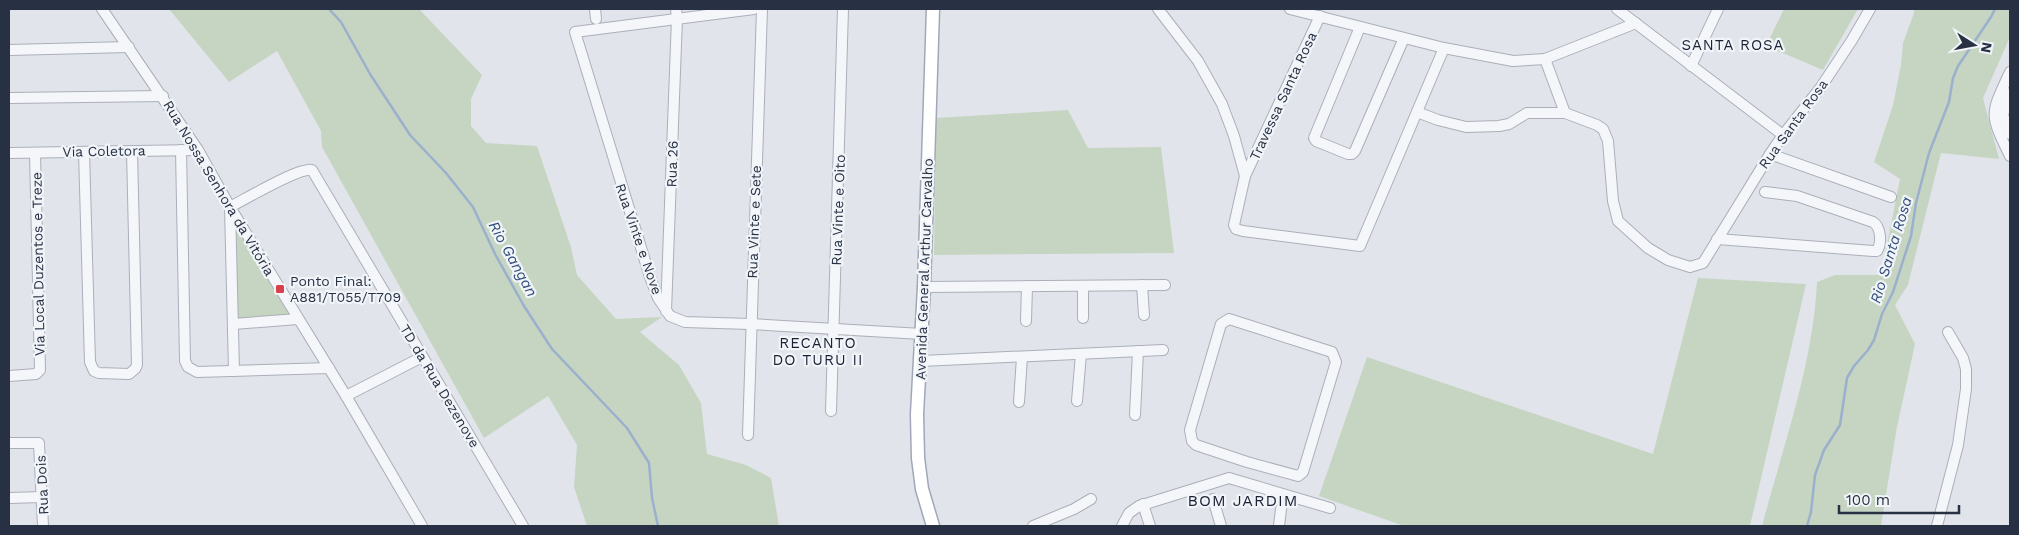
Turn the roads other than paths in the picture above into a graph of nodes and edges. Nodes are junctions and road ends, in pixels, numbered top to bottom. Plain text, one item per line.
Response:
1 (102, 9) edge
2 (754, 9) edge
3 (762, 9) edge
4 (843, 9) edge
5 (933, 9) edge
6 (1158, 9) edge
7 (1290, 9) edge
8 (1617, 9) edge
9 (1718, 9) edge
10 (1870, 9) edge
11 (677, 13) edge
12 (1320, 16) junction
13 (1636, 23) junction
14 (1360, 27) junction
15 (1404, 38) junction
16 (129, 46) junction
17 (1444, 48) junction
18 (9, 50) edge
19 (1545, 59) junction
20 (1691, 66) junction
21 (2010, 72) edge
22 (2010, 94) edge
23 (163, 96) junction
24 (9, 98) edge
25 (2008, 107) edge
26 (1417, 112) junction
27 (1565, 113) junction
28 (1783, 134) junction
29 (2010, 134) edge
30 (181, 150) junction
31 (198, 150) junction
32 (132, 151) junction
33 (35, 152) junction
34 (84, 152) junction
35 (9, 153) edge
36 (1770, 154) junction
37 (2010, 156) edge
38 (1245, 176) junction
39 (1765, 192) dead end
40 (1890, 197) dead end
41 (230, 208) junction
42 (1718, 240) junction
43 (1142, 285) junction
44 (1165, 285) dead end
45 (1027, 286) junction
46 (1084, 286) junction
47 (924, 287) junction
48 (666, 311) junction
49 (1144, 315) dead end
50 (1083, 318) dead end
51 (298, 319) junction
52 (1026, 321) dead end
53 (233, 324) junction
54 (750, 324) junction
55 (835, 328) junction
56 (1948, 332) dead end
57 (922, 334) junction
58 (1163, 350) dead end
59 (1138, 351) junction
60 (1081, 354) junction
61 (422, 357) junction
62 (1022, 357) junction
63 (921, 361) junction
64 (329, 368) junction
65 (234, 371) junction
66 (9, 376) edge
67 (346, 396) junction
68 (1077, 401) dead end
69 (1019, 402) dead end
70 (831, 411) dead end
71 (1135, 415) dead end
72 (748, 435) dead end
73 (9, 443) edge
74 (1247, 462) junction
75 (1241, 480) junction
76 (42, 497) junction
77 (9, 498) edge
78 (1091, 499) dead end
79 (1213, 499) dead end
80 (1143, 504) junction
81 (1330, 508) dead end
82 (1282, 509) dead end
83 (44, 526) edge
84 (422, 526) edge
85 (523, 526) edge
86 (934, 526) edge
87 (1033, 526) edge
88 (1122, 526) edge
89 (1150, 526) edge
90 (1221, 526) edge
91 (1279, 526) edge
92 (1937, 526) edge

1 - 16 street, Rua Nossa Senhora da Vitória
2 - 11 street
3 - 54 street, Rua Vinte e Sete
4 - 55 street, Rua Vinte e Oito
5 - 47 main road, Avenida General Arthur Carvalho
6 - 38 street, Travessa Santa Rosa
7 - 12 street
8 - 13 street
9 - 20 street
10 - 28 street, Rua Santa Rosa
11 - 48 street, Rua 26
11 - 48 street, Rua Vinte e Nove
12 - 14 street
12 - 38 street, Travessa Santa Rosa
13 - 19 street
13 - 20 street
14 - 15 street
14 - 15 street
15 - 17 street
16 - 18 street
16 - 23 street, Rua Nossa Senhora da Vitória
17 - 19 street
17 - 26 street
19 - 27 street
20 - 28 street
21 - 37 street
22 - 25 street
23 - 24 street
23 - 31 street, Rua Nossa Senhora da Vitória
25 - 29 street
26 - 27 street
26 - 38 street, Travessa Santa Rosa
27 - 42 street
28 - 36 street, Rua Santa Rosa
30 - 31 street, Via Coletora
30 - 32 street, Via Coletora
30 - 65 street
31 - 41 street, Rua Nossa Senhora da Vitória
32 - 34 street, Via Coletora
32 - 34 street
33 - 34 street, Via Coletora
33 - 35 street, Via Coletora
33 - 66 street, Via Local Duzentos e Treze
36 - 40 street
36 - 42 street, Rua Santa Rosa
39 - 42 street
41 - 51 street, Rua Nossa Senhora da Vitória
41 - 53 street
41 - 61 street, TD da Rua Dezenove
43 - 44 street
43 - 46 street
43 - 49 street
45 - 46 street
45 - 47 street
45 - 52 street
46 - 50 street
47 - 57 main road, Avenida General Arthur Carvalho
48 - 54 street, Rua Vinte e Nove
51 - 53 street
51 - 64 street, Rua Nossa Senhora da Vitória
53 - 65 street
54 - 55 street, Rua Vinte e Nove
54 - 72 street, Rua Vinte e Sete
55 - 57 street, Rua Vinte e Nove
55 - 70 street, Rua Vinte e Oito
56 - 92 street
57 - 63 main road, Avenida General Arthur Carvalho
58 - 59 street
59 - 60 street
59 - 71 street
60 - 62 street
60 - 68 street
61 - 67 street
61 - 85 street, TD da Rua Dezenove
62 - 63 street
62 - 69 street
63 - 86 main road, Avenida General Arthur Carvalho
64 - 65 street
64 - 67 street, Rua Nossa Senhora da Vitória
67 - 84 street, Rua Nossa Senhora da Vitória
73 - 76 street, Rua Dois
74 - 74 street
74 - 75 street
75 - 80 street
75 - 81 street
76 - 77 street
76 - 83 street, Rua Dois
78 - 87 street
79 - 90 street
80 - 88 street
80 - 89 street
82 - 91 street

